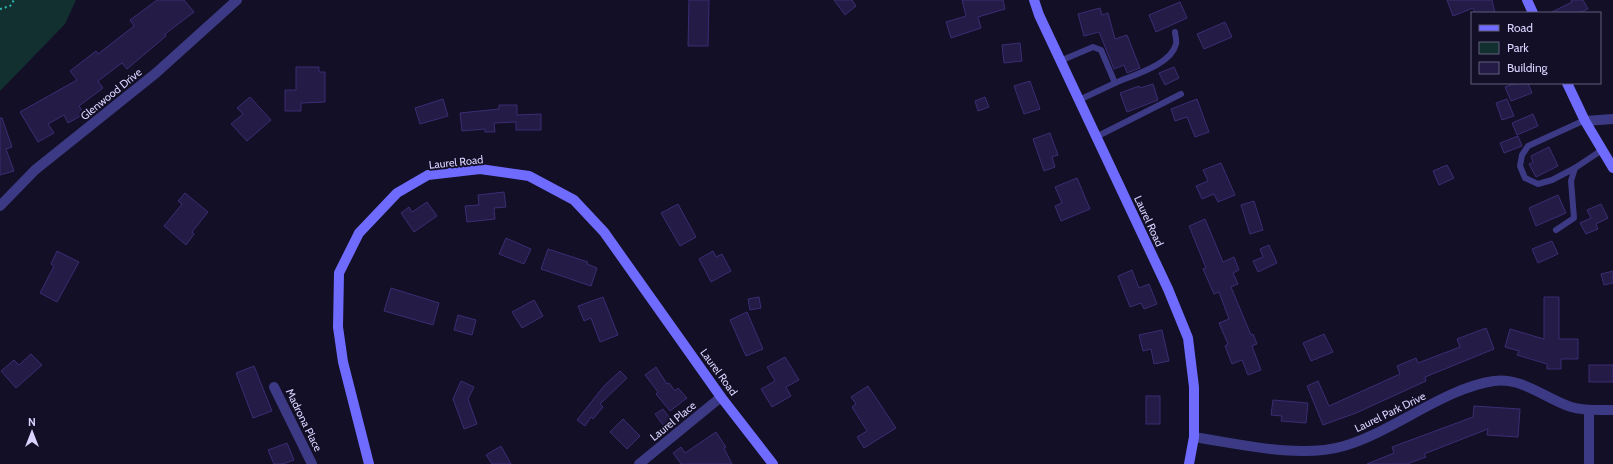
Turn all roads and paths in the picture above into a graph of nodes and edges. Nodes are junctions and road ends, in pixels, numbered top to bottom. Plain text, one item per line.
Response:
1 (14, 0) edge
2 (237, 0) edge
3 (1034, 0) edge
4 (1527, 0) edge
5 (0, 9) edge
6 (1533, 12) edge
7 (1175, 32) dead end
8 (1060, 61) junction
9 (1115, 82) junction
10 (1567, 84) edge
11 (1181, 94) dead end
12 (1079, 100) junction
13 (1613, 119) edge
14 (1585, 120) junction
15 (1096, 137) junction
16 (1602, 150) junction
17 (1574, 168) junction
18 (1613, 168) edge
19 (0, 206) edge
20 (1556, 230) dead end
21 (274, 387) dead end
22 (721, 397) junction
23 (1589, 410) junction
24 (1613, 410) edge
25 (1194, 437) junction
26 (312, 464) edge
27 (369, 464) edge
28 (639, 464) edge
29 (773, 464) edge
30 (1189, 464) edge
31 (1589, 464) edge

1 - 5 path
2 - 19 street, Glenwood Drive
3 - 8 street, Laurel Road
4 - 6 street
7 - 9 lane
8 - 9 lane
8 - 12 street, Laurel Road
9 - 12 lane
10 - 14 street
11 - 15 lane
12 - 15 street, Laurel Road
13 - 14 street
14 - 16 street
14 - 17 lane
15 - 25 street, Laurel Road
16 - 17 lane
16 - 18 street
17 - 20 lane
21 - 26 street, Madrona Place
22 - 27 street, Laurel Road
22 - 28 street, Laurel Place
22 - 29 street, Laurel Road
23 - 24 street, Laurel Park Drive
23 - 25 street, Laurel Park Drive
23 - 31 street
25 - 30 street, Laurel Road

